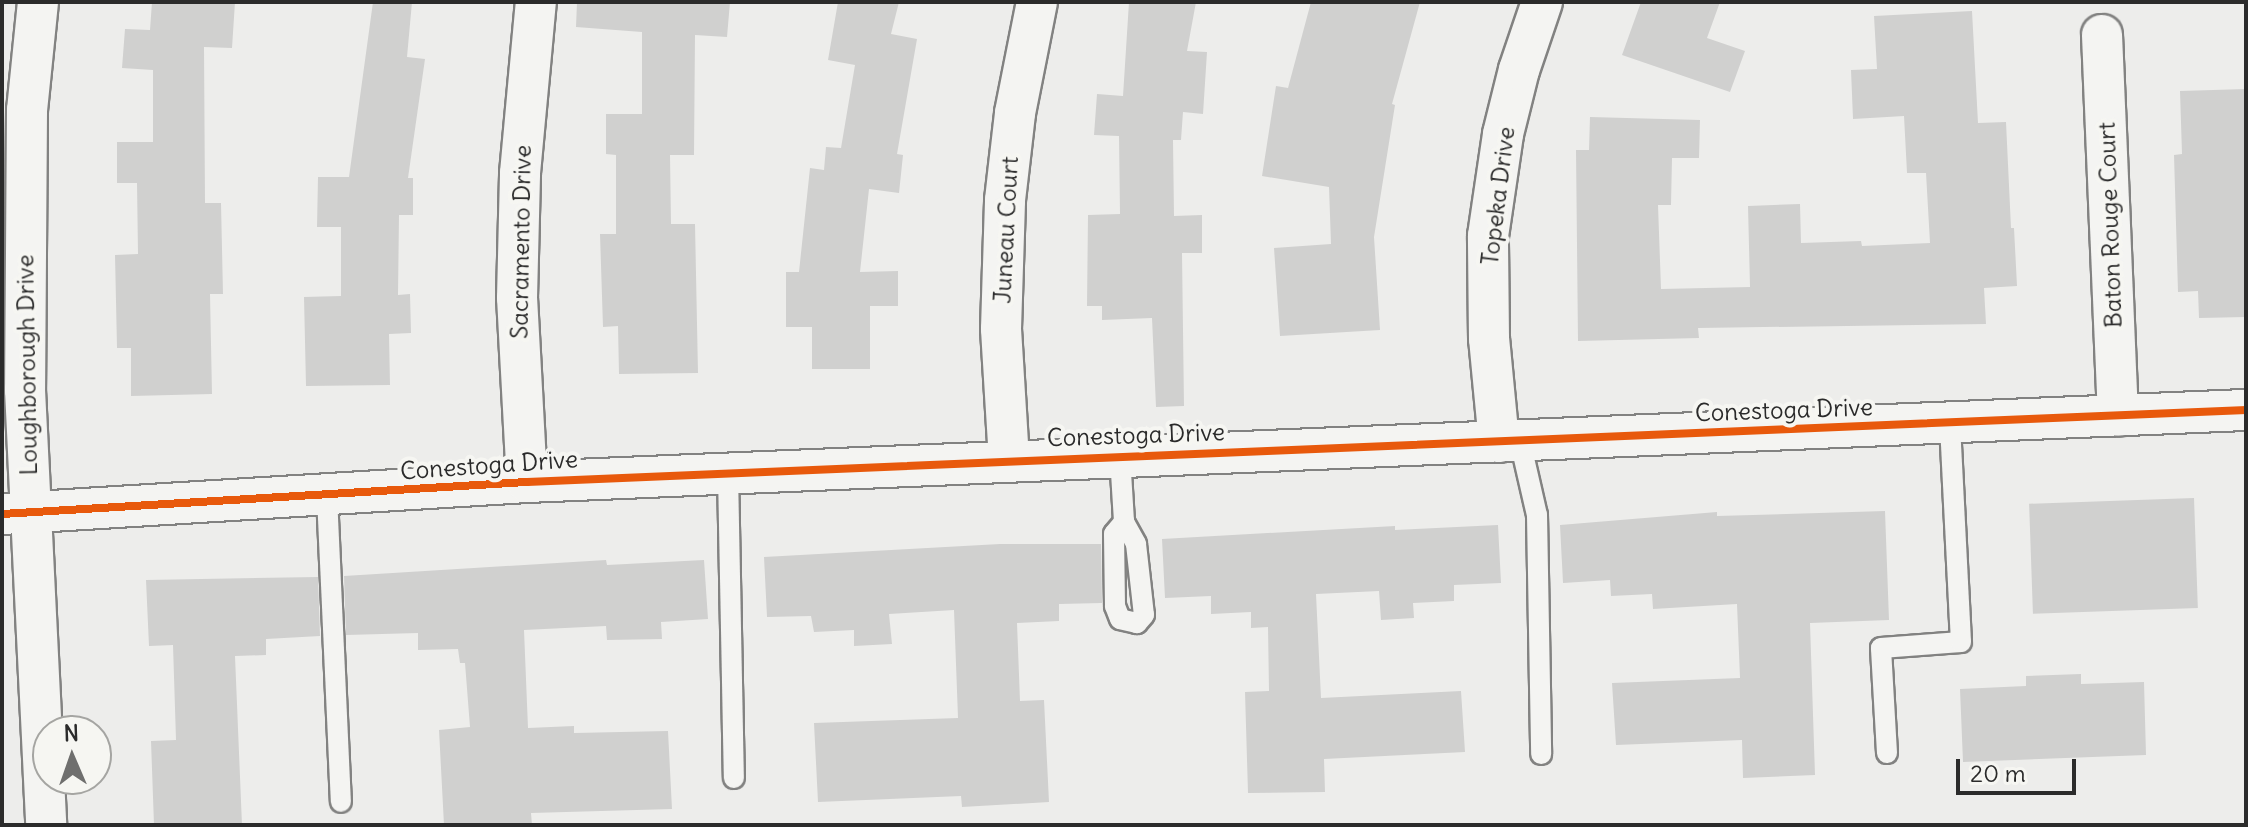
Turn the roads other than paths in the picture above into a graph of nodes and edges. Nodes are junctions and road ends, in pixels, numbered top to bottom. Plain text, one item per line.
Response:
1 (536, 2) edge
2 (1037, 2) edge
3 (1542, 2) edge
4 (24, 27) edge
5 (2102, 35) dead end
6 (2246, 410) edge
7 (2118, 416) junction
8 (1950, 423) junction
9 (1510, 441) junction
10 (1120, 456) junction
11 (1009, 460) junction
12 (728, 473) junction
13 (527, 482) junction
14 (327, 496) junction
15 (16, 513) edge
16 (1124, 522) dead end
17 (1887, 753) dead end
18 (1541, 754) dead end
19 (734, 778) dead end
20 (341, 802) dead end
21 (46, 825) edge

1 - 13 street, Sacramento Drive
2 - 11 street, Juneau Court
3 - 9 street, Topeka Drive
4 - 15 street, Loughborough Drive
5 - 7 street, Baton Rouge Court
6 - 7 street, Conestoga Drive
7 - 8 street, Conestoga Drive
8 - 9 street, Conestoga Drive
8 - 17 lane
9 - 10 street, Conestoga Drive
9 - 18 lane
10 - 11 street, Conestoga Drive
10 - 16 lane
11 - 12 street, Conestoga Drive
12 - 13 street, Conestoga Drive
12 - 19 lane
13 - 14 street, Conestoga Drive
14 - 15 street, Conestoga Drive
14 - 20 lane
15 - 21 street, Loughborough Drive

